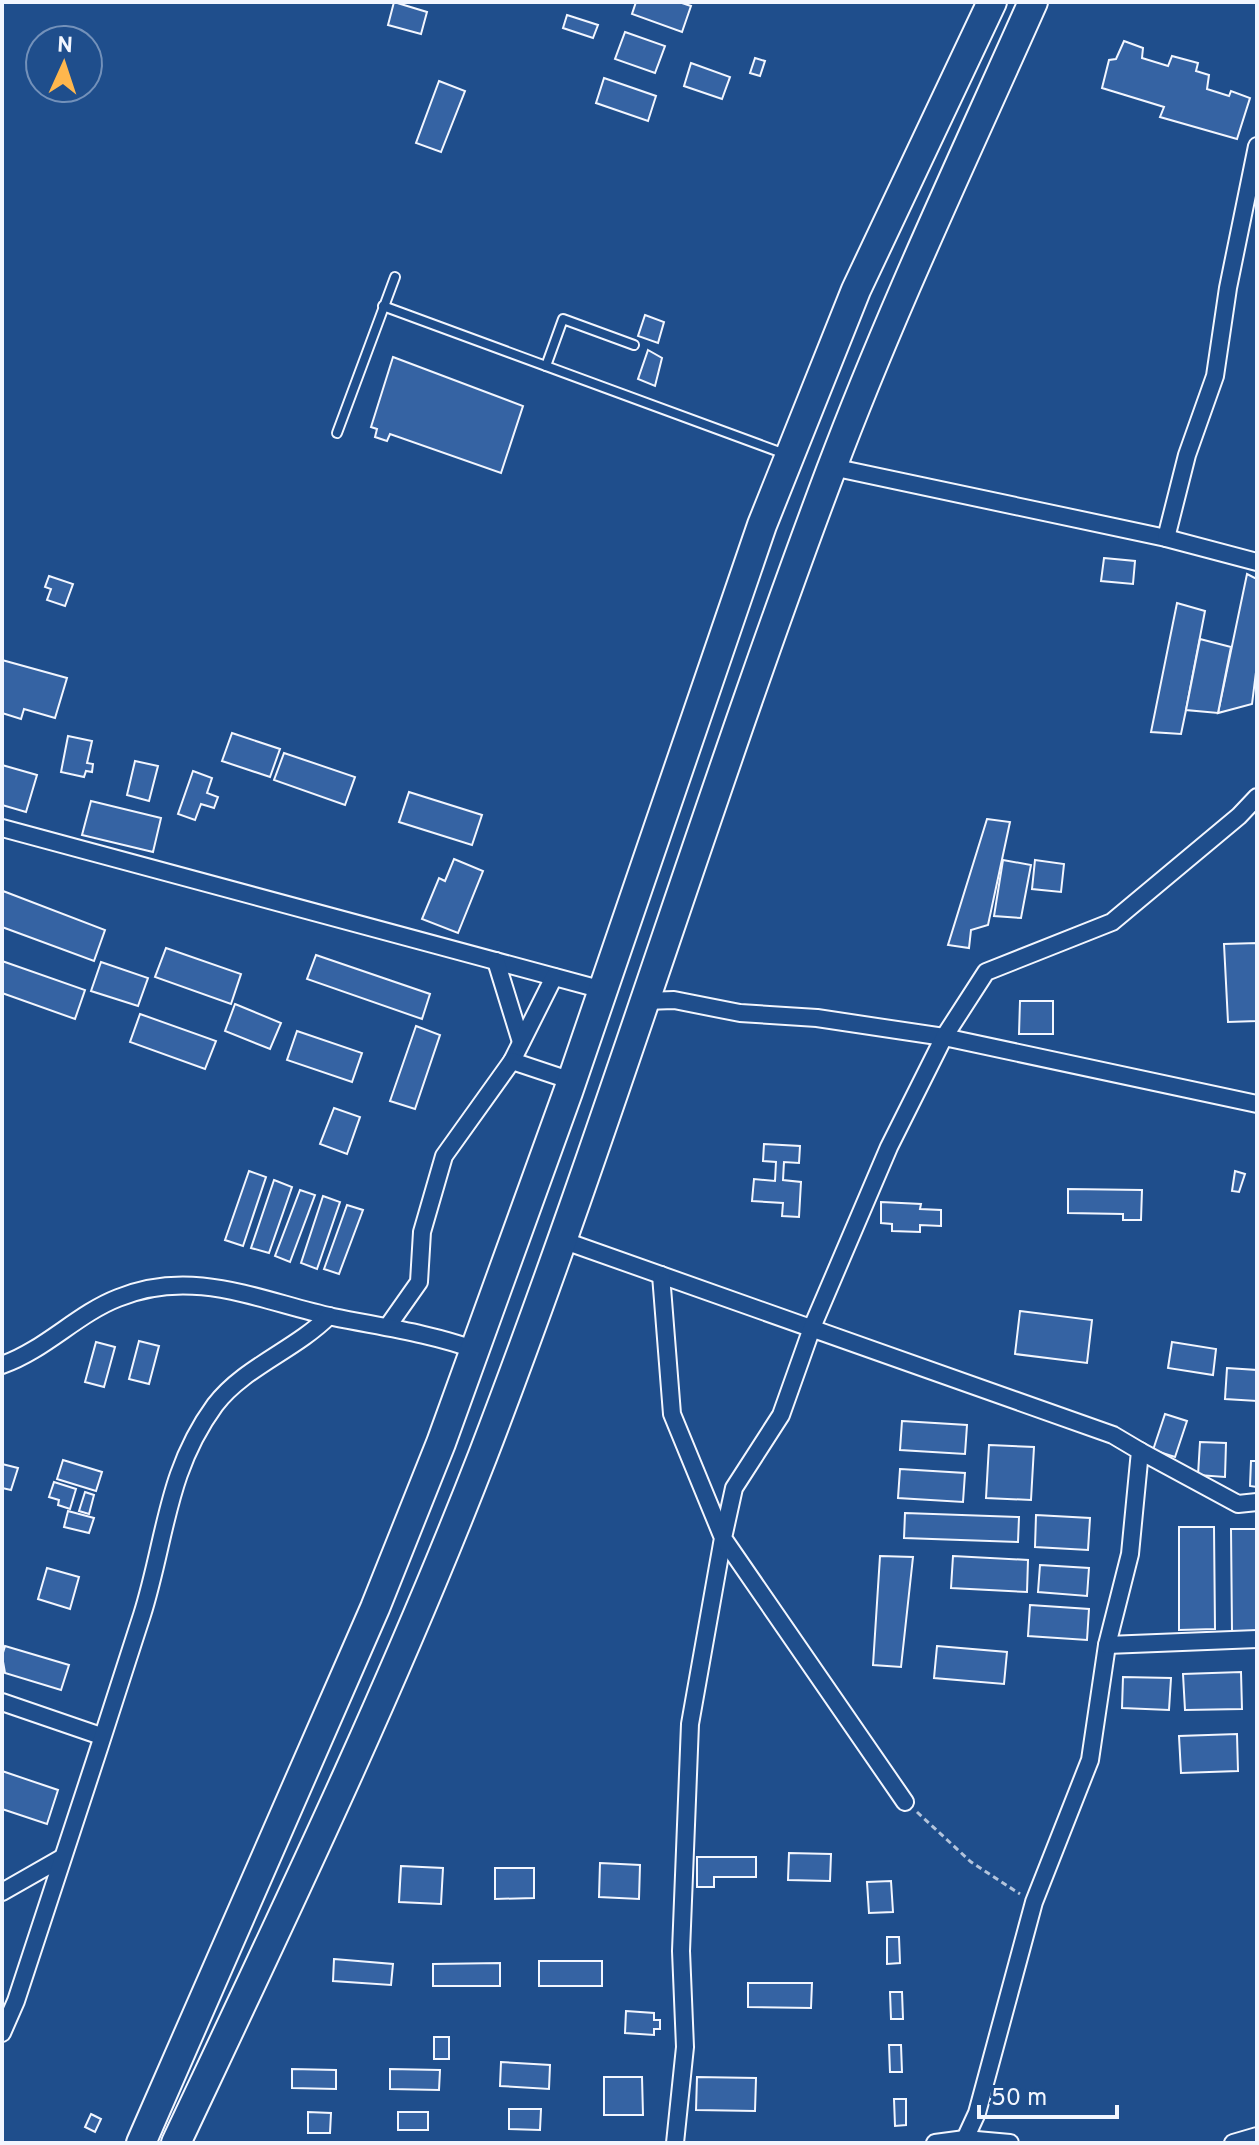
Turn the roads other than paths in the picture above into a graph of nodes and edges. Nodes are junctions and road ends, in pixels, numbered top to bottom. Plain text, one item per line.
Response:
1 (992, 2) edge
2 (1033, 2) edge
3 (1257, 146) edge
4 (395, 277) dead end
5 (383, 306) junction
6 (634, 345) dead end
7 (546, 366) junction
8 (337, 433) dead end
9 (790, 456) junction
10 (832, 467) junction
11 (762, 525) junction
12 (1166, 538) junction
13 (805, 540) junction
14 (1257, 562) edge
15 (1257, 797) edge
16 (2, 828) edge
17 (496, 961) junction
18 (554, 977) junction
19 (603, 990) junction
20 (645, 1001) junction
21 (944, 1037) junction
22 (521, 1042) junction
23 (512, 1061) junction
24 (570, 1087) junction
25 (1257, 1104) edge
26 (609, 1106) junction
27 (562, 1240) junction
28 (661, 1275) junction
29 (329, 1316) junction
30 (388, 1326) junction
31 (812, 1330) junction
32 (476, 1350) junction
33 (2, 1365) edge
34 (1140, 1451) junction
35 (1257, 1502) edge
36 (723, 1538) junction
37 (1257, 1639) edge
38 (1107, 1645) junction
39 (2, 1702) edge
40 (101, 1736) junction
41 (905, 1802) road end
42 (60, 1859) junction
43 (2, 1892) edge
44 (2, 2033) edge
45 (1257, 2136) edge
46 (965, 2139) junction
47 (141, 2143) edge
48 (176, 2143) edge
49 (675, 2143) edge
50 (935, 2143) edge
51 (1010, 2143) edge
52 (1233, 2143) edge

1 - 9 highway
2 - 10 highway
3 - 12 street
4 - 5 lane
5 - 7 lane
5 - 8 lane
6 - 7 lane
7 - 9 lane
9 - 11 highway
10 - 12 street
10 - 13 highway
11 - 13 highway
11 - 19 highway
12 - 14 street
13 - 20 highway
15 - 21 street
16 - 17 street
17 - 18 street
17 - 22 street
18 - 19 street
18 - 22 street
19 - 24 highway
20 - 21 street
20 - 26 highway
21 - 25 street
21 - 31 street
22 - 23 street
23 - 24 street
23 - 30 street
24 - 26 highway
24 - 32 highway
26 - 27 highway
27 - 28 street
27 - 48 highway
28 - 31 street
28 - 36 street
29 - 30 street
29 - 33 street
29 - 40 street
30 - 32 street
31 - 34 street
31 - 36 street
32 - 47 highway
34 - 35 street
34 - 38 street
36 - 41 street
36 - 49 street
37 - 38 street
38 - 46 street
39 - 40 street
40 - 42 street
42 - 43 street
42 - 44 street
45 - 52 street
46 - 50 street
46 - 51 street

